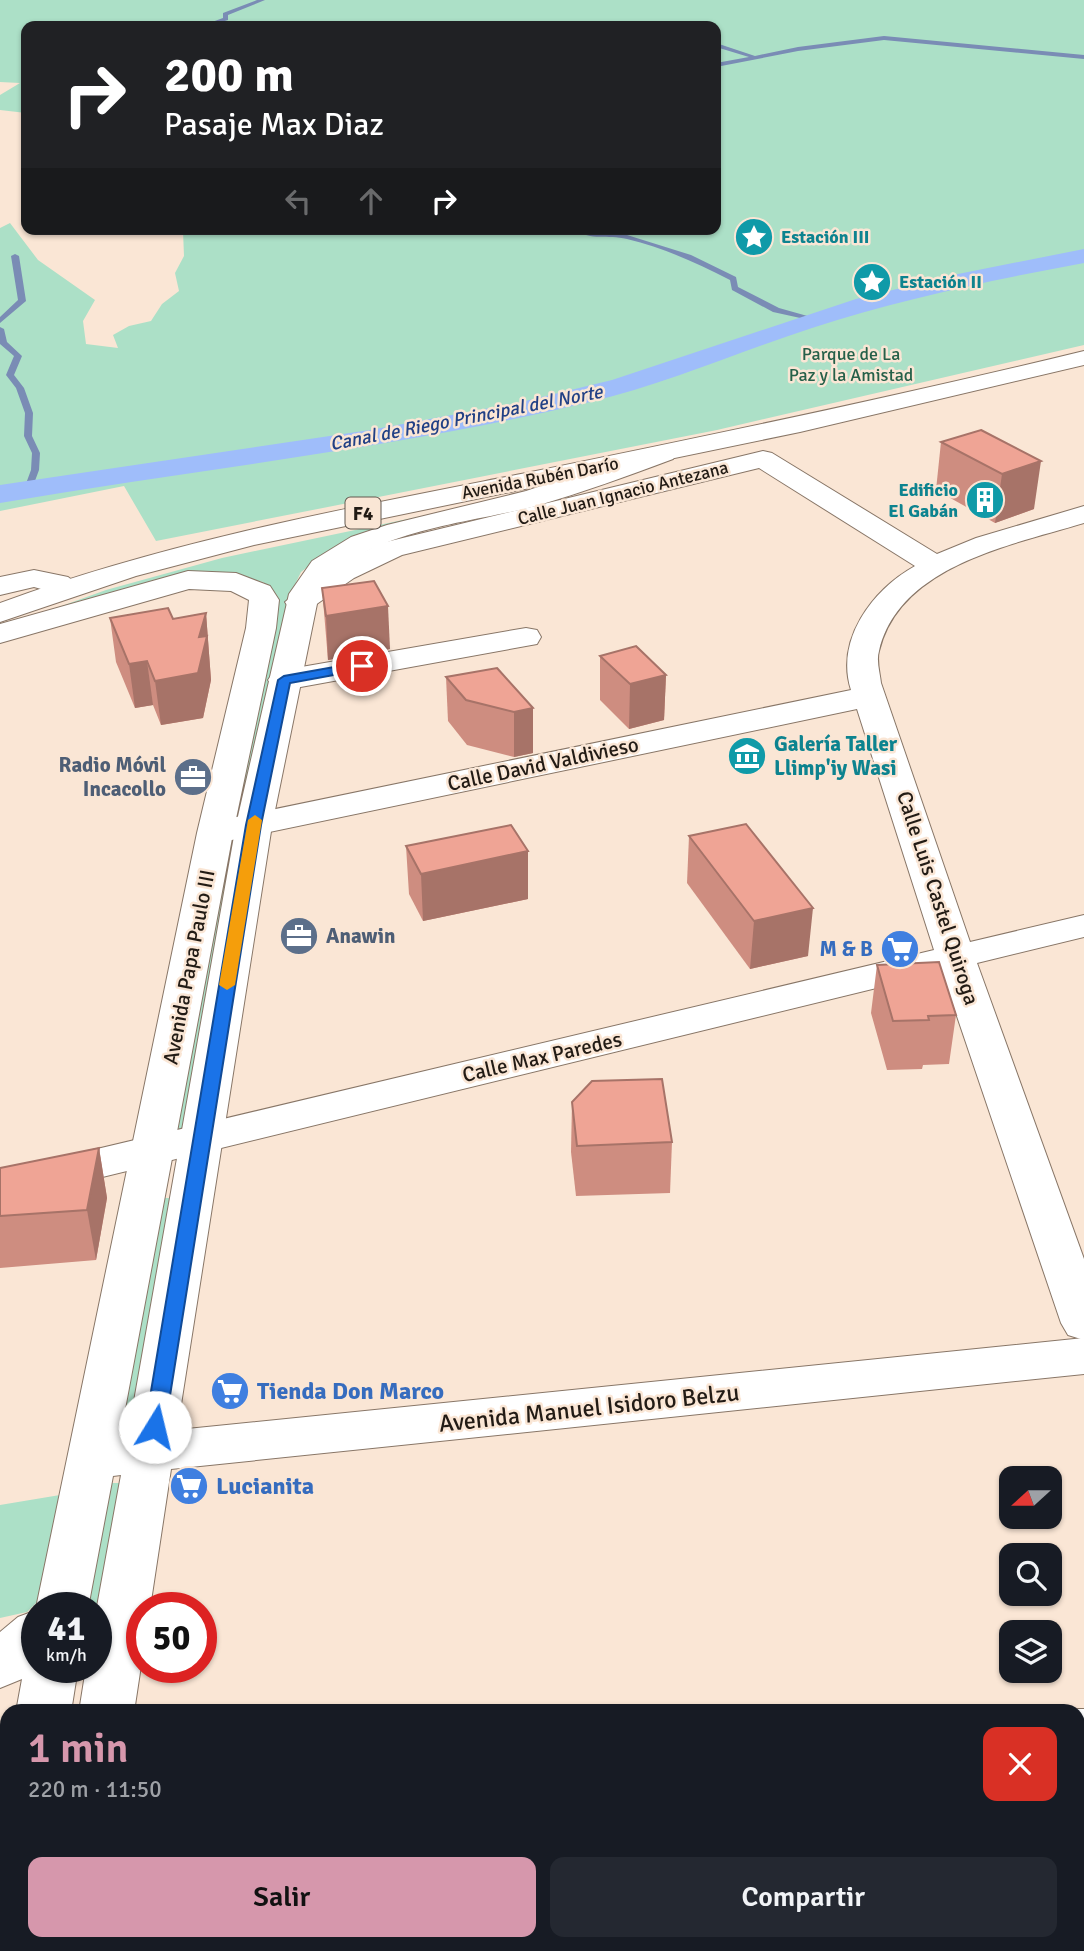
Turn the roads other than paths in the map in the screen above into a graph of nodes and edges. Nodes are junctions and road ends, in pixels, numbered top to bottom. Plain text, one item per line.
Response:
1 (1084, 358) edge
2 (664, 453) junction
3 (1084, 514) edge
4 (934, 565) junction
5 (0, 586) edge
6 (66, 587) junction
7 (300, 603) junction
8 (0, 612) edge
9 (0, 634) edge
10 (526, 637) dead end
11 (284, 680) junction
12 (871, 696) junction
13 (254, 825) junction
14 (215, 833) junction
15 (1084, 926) edge
16 (956, 958) junction
17 (202, 1138) junction
18 (155, 1149) junction
19 (0, 1187) edge
20 (1084, 1323) edge
21 (1084, 1356) edge
22 (151, 1454) junction
23 (94, 1458) junction
24 (65, 1592) edge
25 (21, 1647) edge
26 (0, 1665) edge
27 (48, 1683) edge
28 (44, 1704) edge
29 (107, 1704) edge

1 - 2 main road, Avenida Rubén Darío / F4
2 - 6 main road, Avenida Rubén Darío / F4
2 - 7 main road, Avenida Papa Paulo III
3 - 4 main road, Calle Luis Castel Quiroga
4 - 7 main road, Calle Juan Ignacio Antezana
4 - 12 main road, Calle Luis Castel Quiroga
5 - 6 main road
6 - 8 main road, Avenida Rubén Darío / F4
7 - 11 main road, Avenida Papa Paulo III
9 - 14 main road, Avenida Papa Paulo III
10 - 11 main road
11 - 13 main road, Avenida Papa Paulo III
12 - 13 main road, Calle David Valdivieso
12 - 16 main road, Calle Luis Castel Quiroga
13 - 14 main road, Calle David Valdivieso
13 - 17 main road, Avenida Papa Paulo III
14 - 18 main road, Avenida Papa Paulo III
15 - 16 main road, Calle Max Paredes
16 - 17 main road, Calle Max Paredes
16 - 20 main road, Calle Luis Castel Quiroga
17 - 18 main road, Calle Max Paredes
17 - 22 main road, Avenida Papa Paulo III
18 - 19 main road, Calle Max Paredes
18 - 23 main road, Avenida Papa Paulo III
21 - 22 main road, Avenida Manuel Isidoro Belzu
22 - 23 main road, Avenida Manuel Isidoro Belzu
22 - 29 main road, Avenida Papa Paulo III
23 - 24 main road, Avenida Papa Paulo III
25 - 26 main road
27 - 28 main road

